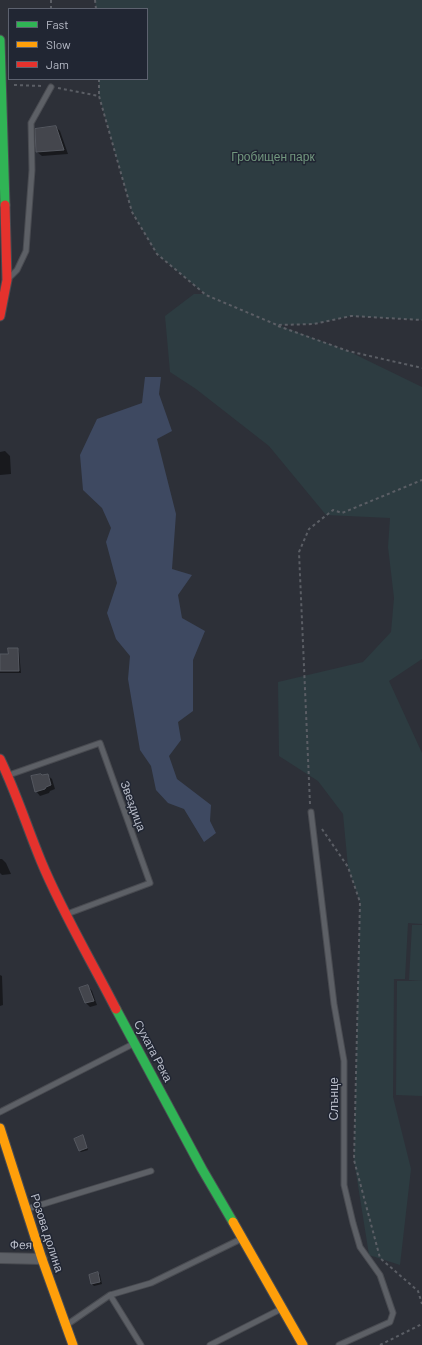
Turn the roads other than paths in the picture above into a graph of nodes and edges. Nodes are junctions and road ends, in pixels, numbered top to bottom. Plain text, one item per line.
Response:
1 (0, 40) edge
2 (1, 85) edge
3 (51, 87) road end
4 (6, 280) junction
5 (0, 316) edge
6 (0, 759) edge
7 (8, 776) junction
8 (311, 812) road end
9 (66, 914) junction
10 (135, 1042) junction
11 (0, 1112) edge
12 (0, 1128) edge
13 (151, 1171) dead end
14 (26, 1209) junction
15 (242, 1239) junction
16 (0, 1258) edge
17 (42, 1258) junction
18 (110, 1295) junction
19 (282, 1309) junction
20 (65, 1326) junction
21 (72, 1345) edge
22 (141, 1345) edge
23 (210, 1345) edge
24 (303, 1345) edge
25 (339, 1345) edge

1 - 2 street
2 - 4 street
3 - 4 lane
4 - 5 street
6 - 7 street, Сухата Река
7 - 9 street, Сухата Река
7 - 9 lane, Звездица
8 - 25 lane, Слънце
9 - 10 street, Сухата Река
10 - 11 lane
10 - 15 street, Сухата Река
12 - 14 street, Розова долина
13 - 14 lane
14 - 17 street, Розова долина
15 - 18 lane
15 - 19 street, Сухата Река
16 - 17 street, Фея
17 - 20 street, Розова долина
18 - 20 lane
18 - 22 lane
19 - 23 lane
19 - 24 street, Сухата Река
20 - 21 street, Розова долина

